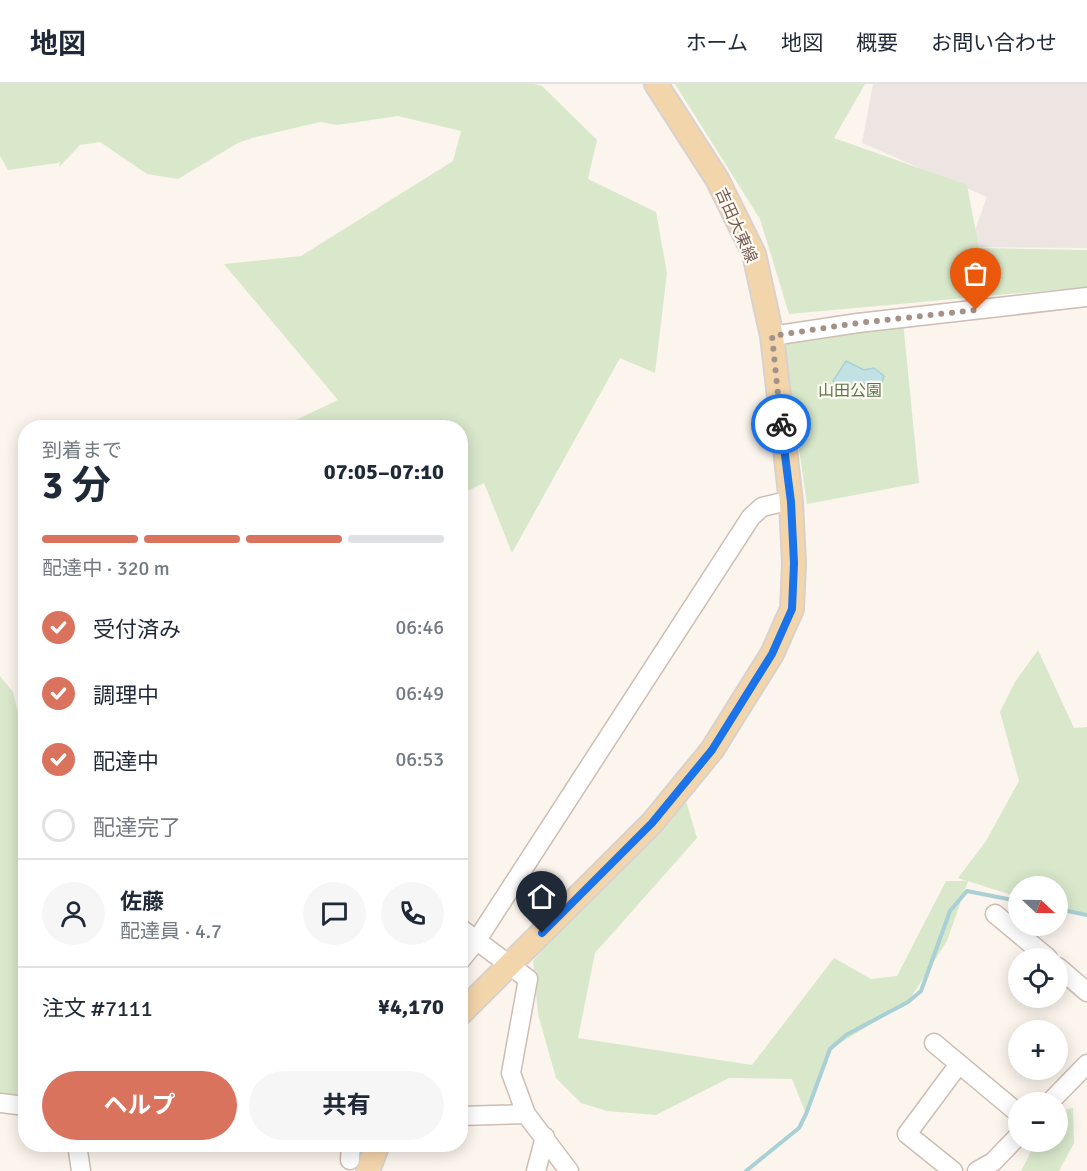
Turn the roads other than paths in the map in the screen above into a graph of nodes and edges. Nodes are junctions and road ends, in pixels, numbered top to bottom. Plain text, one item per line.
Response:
1 (656, 84) edge
2 (1087, 297) edge
3 (772, 336) junction
4 (791, 500) junction
5 (994, 914) dead end
6 (468, 934) edge
7 (477, 940) junction
8 (1036, 948) edge
9 (468, 951) edge
10 (510, 964) junction
11 (1068, 976) edge
12 (1087, 992) edge
13 (468, 1006) edge
14 (934, 1043) dead end
15 (959, 1064) junction
16 (1087, 1064) edge
17 (1060, 1092) edge
18 (0, 1103) edge
19 (18, 1105) edge
20 (1008, 1105) edge
21 (526, 1114) junction
22 (468, 1116) edge
23 (545, 1137) junction
24 (1008, 1146) edge
25 (78, 1152) edge
26 (81, 1171) edge
27 (536, 1171) edge
28 (569, 1171) edge
29 (953, 1171) edge
30 (977, 1171) edge

1 - 3 main road, 吉田大東線
2 - 3 street
3 - 4 main road, 吉田大東線
4 - 7 street
4 - 10 main road, 吉田大東線
5 - 8 street
6 - 7 street
7 - 9 street
7 - 10 street
10 - 13 main road, 吉田大東線
10 - 21 street
11 - 12 street
14 - 15 street
15 - 20 street
15 - 29 street
16 - 17 street
18 - 19 street
21 - 22 street
21 - 23 street
23 - 27 street
23 - 28 street
24 - 30 street
25 - 26 street

